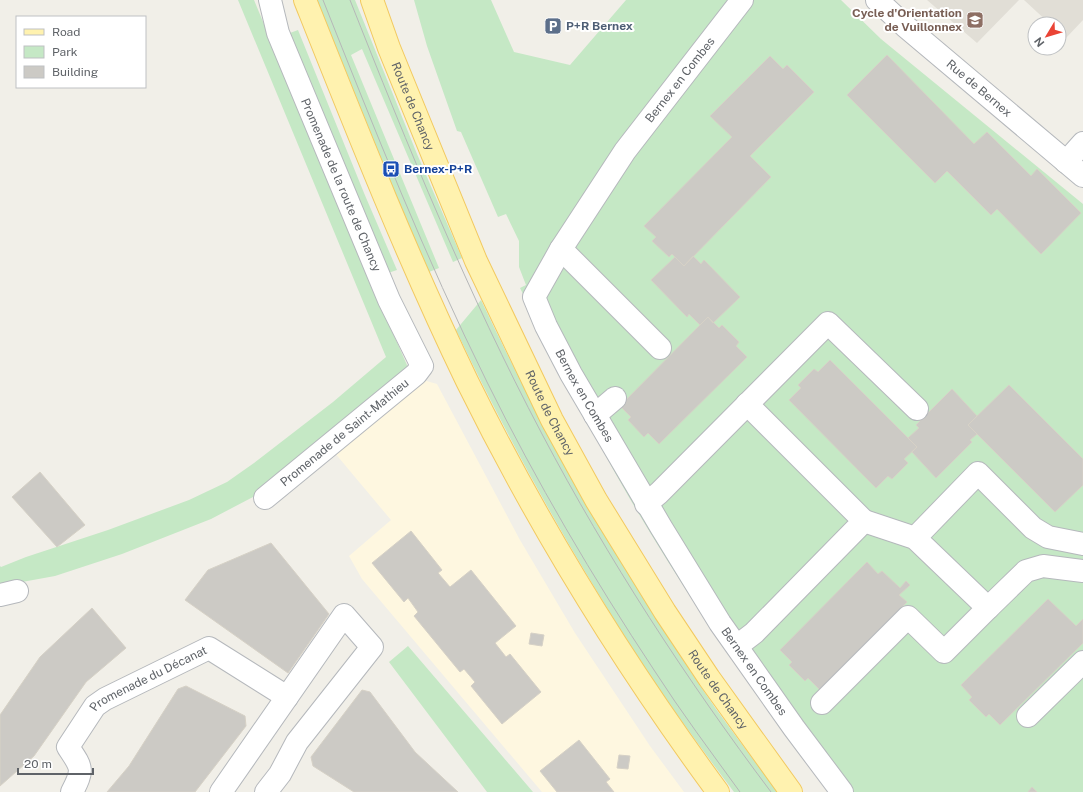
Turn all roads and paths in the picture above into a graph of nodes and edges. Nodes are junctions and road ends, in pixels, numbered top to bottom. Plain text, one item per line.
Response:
1 (270, 0) edge
2 (305, 0) edge
3 (372, 0) edge
4 (877, 0) edge
5 (740, 2) edge
6 (1083, 143) edge
7 (1066, 162) junction
8 (1083, 176) edge
9 (561, 249) junction
10 (660, 348) dead end
11 (422, 366) joint
12 (615, 398) dead end
13 (747, 404) junction
14 (917, 409) dead end
15 (595, 415) junction
16 (265, 498) dead end
17 (646, 504) junction
18 (864, 521) junction
19 (915, 538) junction
20 (1083, 544) edge
21 (1083, 571) edge
22 (988, 608) junction
23 (737, 646) junction
24 (1083, 662) edge
25 (287, 697) junction
26 (822, 703) dead end
27 (1028, 716) dead end
28 (72, 792) edge
29 (221, 792) edge
30 (266, 792) edge
31 (718, 792) edge
32 (791, 792) edge
33 (842, 792) edge

1 - 11 street, Promenade de la route de Chancy
2 - 31 main road
3 - 32 main road, Route de Chancy
4 - 7 street, Rue de Bernex
5 - 9 street, Bernex en Combes
6 - 7 street
7 - 8 street, Rue de Bernex
9 - 10 street
9 - 15 street, Bernex en Combes
11 - 16 street, Promenade de Saint-Mathieu
12 - 15 street
13 - 14 street
13 - 17 street
13 - 18 street
15 - 17 street, Bernex en Combes
17 - 23 street, Bernex en Combes
18 - 19 street
18 - 23 street
19 - 20 street
19 - 22 street
21 - 22 street
22 - 26 street
23 - 33 street, Bernex en Combes
24 - 27 street
25 - 28 street, Promenade du Décanat
25 - 29 street
25 - 30 street

